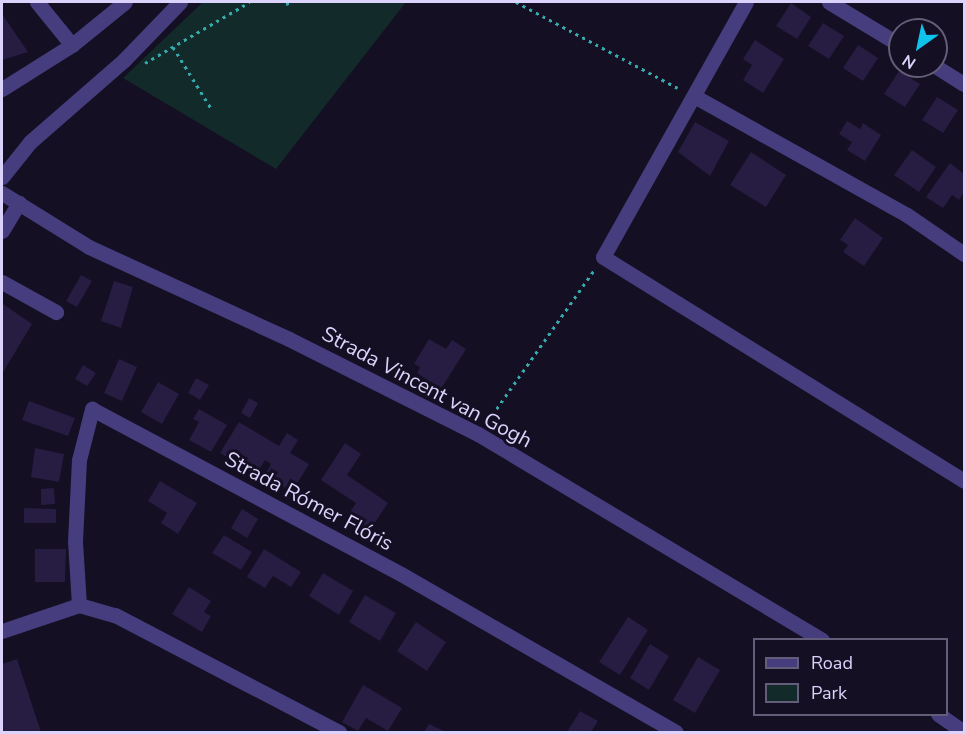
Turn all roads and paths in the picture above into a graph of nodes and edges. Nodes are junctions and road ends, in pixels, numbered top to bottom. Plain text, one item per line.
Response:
1 (37, 2) edge
2 (125, 2) edge
3 (180, 2) edge
4 (249, 2) edge
5 (291, 2) edge
6 (516, 2) edge
7 (746, 2) edge
8 (829, 2) edge
9 (286, 4) dead end
10 (888, 38) edge
11 (72, 45) junction
12 (173, 47) junction
13 (143, 64) dead end
14 (948, 74) edge
15 (964, 84) edge
16 (2, 89) edge
17 (694, 96) junction
18 (212, 110) dead end
19 (2, 177) edge
20 (2, 193) edge
21 (19, 203) junction
22 (2, 231) edge
23 (964, 254) edge
24 (603, 257) junction
25 (2, 282) edge
26 (56, 312) dead end
27 (478, 434) junction
28 (964, 481) edge
29 (79, 605) junction
30 (2, 631) edge
31 (820, 638) edge
32 (941, 716) edge
33 (339, 732) edge
34 (676, 732) edge
35 (964, 732) edge

1 - 11 street
2 - 11 street
3 - 19 street
4 - 12 path
5 - 9 path
6 - 17 path
7 - 17 street
8 - 10 street
11 - 16 street
12 - 13 path
12 - 18 path
14 - 15 street
17 - 23 street
17 - 24 street
20 - 21 street, Strada Vincent van Gogh
21 - 22 street
21 - 27 street, Strada Vincent van Gogh
24 - 27 path
24 - 28 street
25 - 26 street
27 - 31 street, Strada Vincent van Gogh
29 - 30 street
29 - 33 street
29 - 34 street, Strada Rómer Flóris
32 - 35 street

